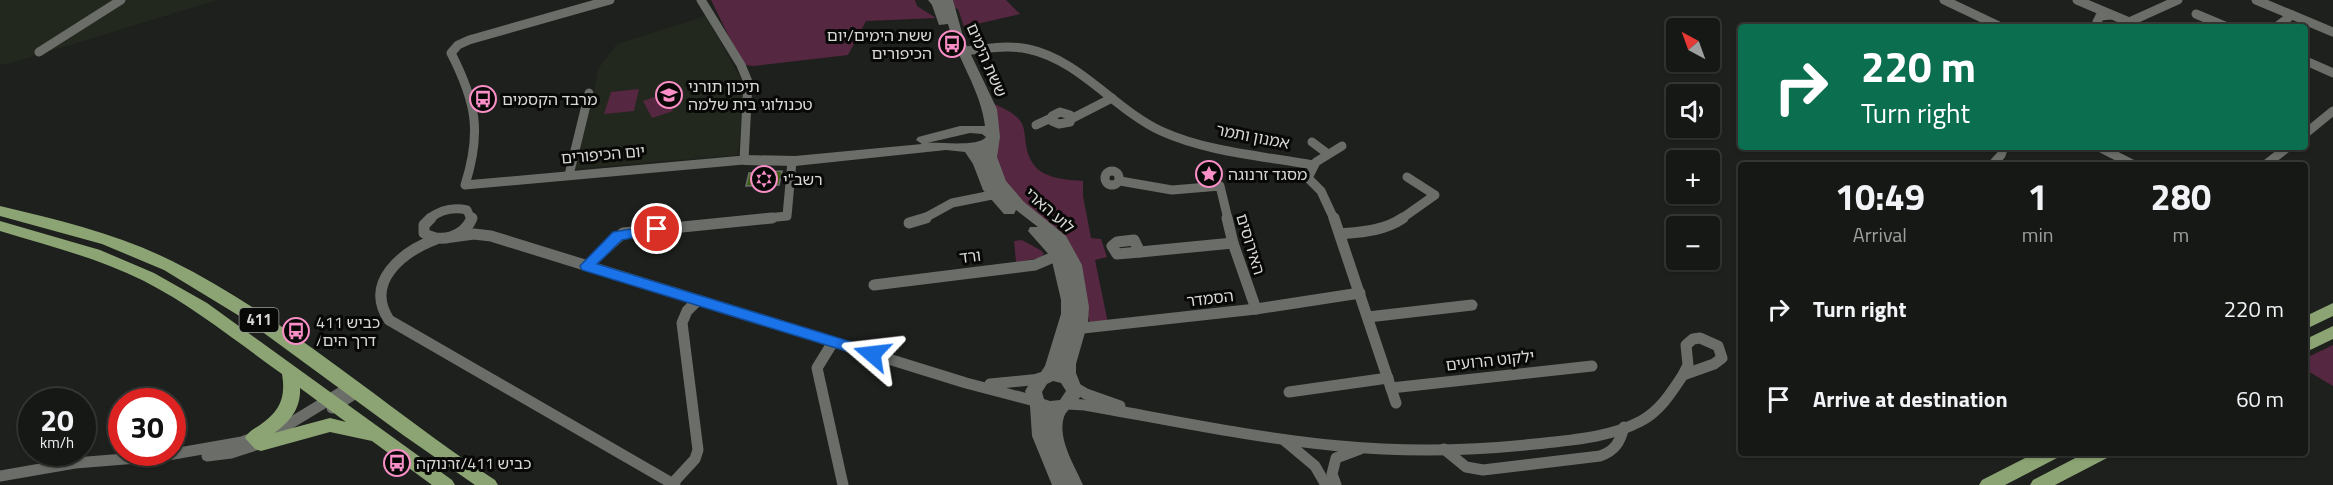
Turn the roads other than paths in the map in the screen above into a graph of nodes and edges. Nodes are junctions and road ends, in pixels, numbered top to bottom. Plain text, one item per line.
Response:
1 (121, 0) edge
2 (610, 0) edge
3 (701, 0) edge
4 (934, 0) edge
5 (947, 0) edge
6 (1944, 0) edge
7 (2077, 0) edge
8 (2178, 0) edge
9 (2256, 0) edge
10 (2196, 14) dead end
11 (2292, 15) junction
12 (2114, 16) junction
13 (2130, 22) junction
14 (1995, 24) edge
15 (2097, 24) edge
16 (2125, 24) edge
17 (2134, 24) edge
18 (2220, 24) edge
19 (2280, 24) edge
20 (2333, 32) edge
21 (39, 51) dead end
22 (959, 52) junction
23 (2308, 62) edge
24 (2333, 73) edge
25 (589, 93) dead end
26 (1112, 98) junction
27 (2333, 111) edge
28 (1036, 125) dead end
29 (967, 129) junction
30 (2308, 131) edge
31 (992, 137) junction
32 (1312, 142) dead end
33 (1342, 146) dead end
34 (967, 148) junction
35 (2105, 150) edge
36 (2284, 150) edge
37 (1328, 154) junction
38 (744, 160) junction
39 (792, 161) junction
40 (2128, 162) edge
41 (2269, 162) edge
42 (1313, 165) junction
43 (569, 175) junction
44 (1407, 177) dead end
45 (1120, 182) dead end
46 (999, 194) junction
47 (0, 211) edge
48 (472, 217) junction
49 (909, 223) dead end
50 (0, 226) edge
51 (423, 227) junction
52 (1340, 234) junction
53 (490, 236) junction
54 (452, 237) junction
55 (436, 239) junction
56 (1233, 243) junction
57 (410, 252) junction
58 (1140, 252) dead end
59 (1063, 253) junction
60 (587, 266) junction
61 (874, 285) dead end
62 (1360, 293) junction
63 (698, 300) junction
64 (1472, 305) dead end
65 (1256, 309) junction
66 (2333, 309) edge
67 (1368, 317) junction
68 (2308, 322) edge
69 (1071, 330) junction
70 (2333, 332) edge
71 (832, 342) junction
72 (2308, 345) edge
73 (1592, 366) dead end
74 (289, 370) junction
75 (1683, 375) dead end
76 (1044, 378) junction
77 (966, 383) junction
78 (1389, 383) junction
79 (1072, 384) junction
80 (354, 389) junction
81 (1289, 392) dead end
82 (334, 403) junction
83 (1037, 403) junction
84 (1396, 403) dead end
85 (1064, 406) junction
86 (1134, 413) junction
87 (1624, 427) junction
88 (378, 435) junction
89 (1281, 438) junction
90 (257, 441) junction
91 (1362, 448) junction
92 (1444, 449) junction
93 (2045, 456) edge
94 (2095, 456) edge
95 (0, 476) edge
96 (674, 484) edge
97 (446, 485) edge
98 (489, 485) edge
99 (843, 485) edge
100 (1061, 485) edge
101 (1074, 485) edge
102 (1326, 485) edge
103 (1336, 485) edge
104 (1988, 485) edge
105 (2039, 485) edge

1 - 21 street
2 - 43 street, יום הכיפורים
3 - 38 street
4 - 22 street, ששת הימים
5 - 22 street, ששת הימים
6 - 14 street
7 - 12 street
8 - 13 street
9 - 11 street
10 - 18 street
11 - 19 street
11 - 20 street
12 - 13 street
12 - 15 street
13 - 16 street
13 - 17 street
22 - 26 street, אמנון ותמר
22 - 29 street, ששת הימים
22 - 31 street, ששת הימים
23 - 24 street
25 - 43 street
26 - 28 street
26 - 42 street, אמנון ותמר
27 - 30 street
29 - 31 street
29 - 34 street, ששת הימים
29 - 38 street, יום הכיפורים
31 - 34 street, יום הכיפורים
31 - 46 street, לוע הארי
32 - 37 street
33 - 37 street
34 - 39 street, יום הכיפורים
34 - 46 street, לוע הארי
35 - 40 street
36 - 41 street
37 - 42 street
38 - 39 street, יום הכיפורים
38 - 43 street, יום הכיפורים
39 - 60 street
42 - 52 street
44 - 52 street
45 - 56 street, האירוסים
46 - 49 street
46 - 59 street, לוע הארי
47 - 80 main road, 411
48 - 51 street
48 - 53 street
48 - 54 street
50 - 74 main road, 411
51 - 55 street
51 - 57 street
52 - 62 street
53 - 54 street
53 - 60 street
54 - 55 street
55 - 57 street
56 - 58 street
56 - 65 street, האירוסים
57 - 96 street
59 - 61 street, ורד
59 - 69 street, לוע הארי
60 - 63 street
62 - 65 street, הסמדר
62 - 67 street
63 - 71 street
63 - 96 street
64 - 67 street
65 - 69 street, הסמדר
66 - 68 main road
67 - 78 street
69 - 76 street, לוע הארי
69 - 79 street, לוע הארי
70 - 72 main road
71 - 77 street
71 - 99 street
73 - 78 street, ילקוט הרועים
74 - 82 main road, 411
74 - 90 main road
75 - 87 street
76 - 77 street
76 - 79 street
76 - 83 street
77 - 83 street
78 - 81 street, ילקוט הרועים
78 - 84 street
79 - 85 street
79 - 86 street
80 - 82 street
80 - 98 main road, 411
82 - 88 main road, 411
82 - 90 street
83 - 85 street
83 - 100 street
85 - 86 street
85 - 101 street
86 - 89 street
87 - 92 street
87 - 92 street
88 - 90 main road
88 - 97 main road, 411
89 - 91 street
89 - 102 street
90 - 95 street
91 - 92 street
91 - 103 street
93 - 104 main road
94 - 105 main road

